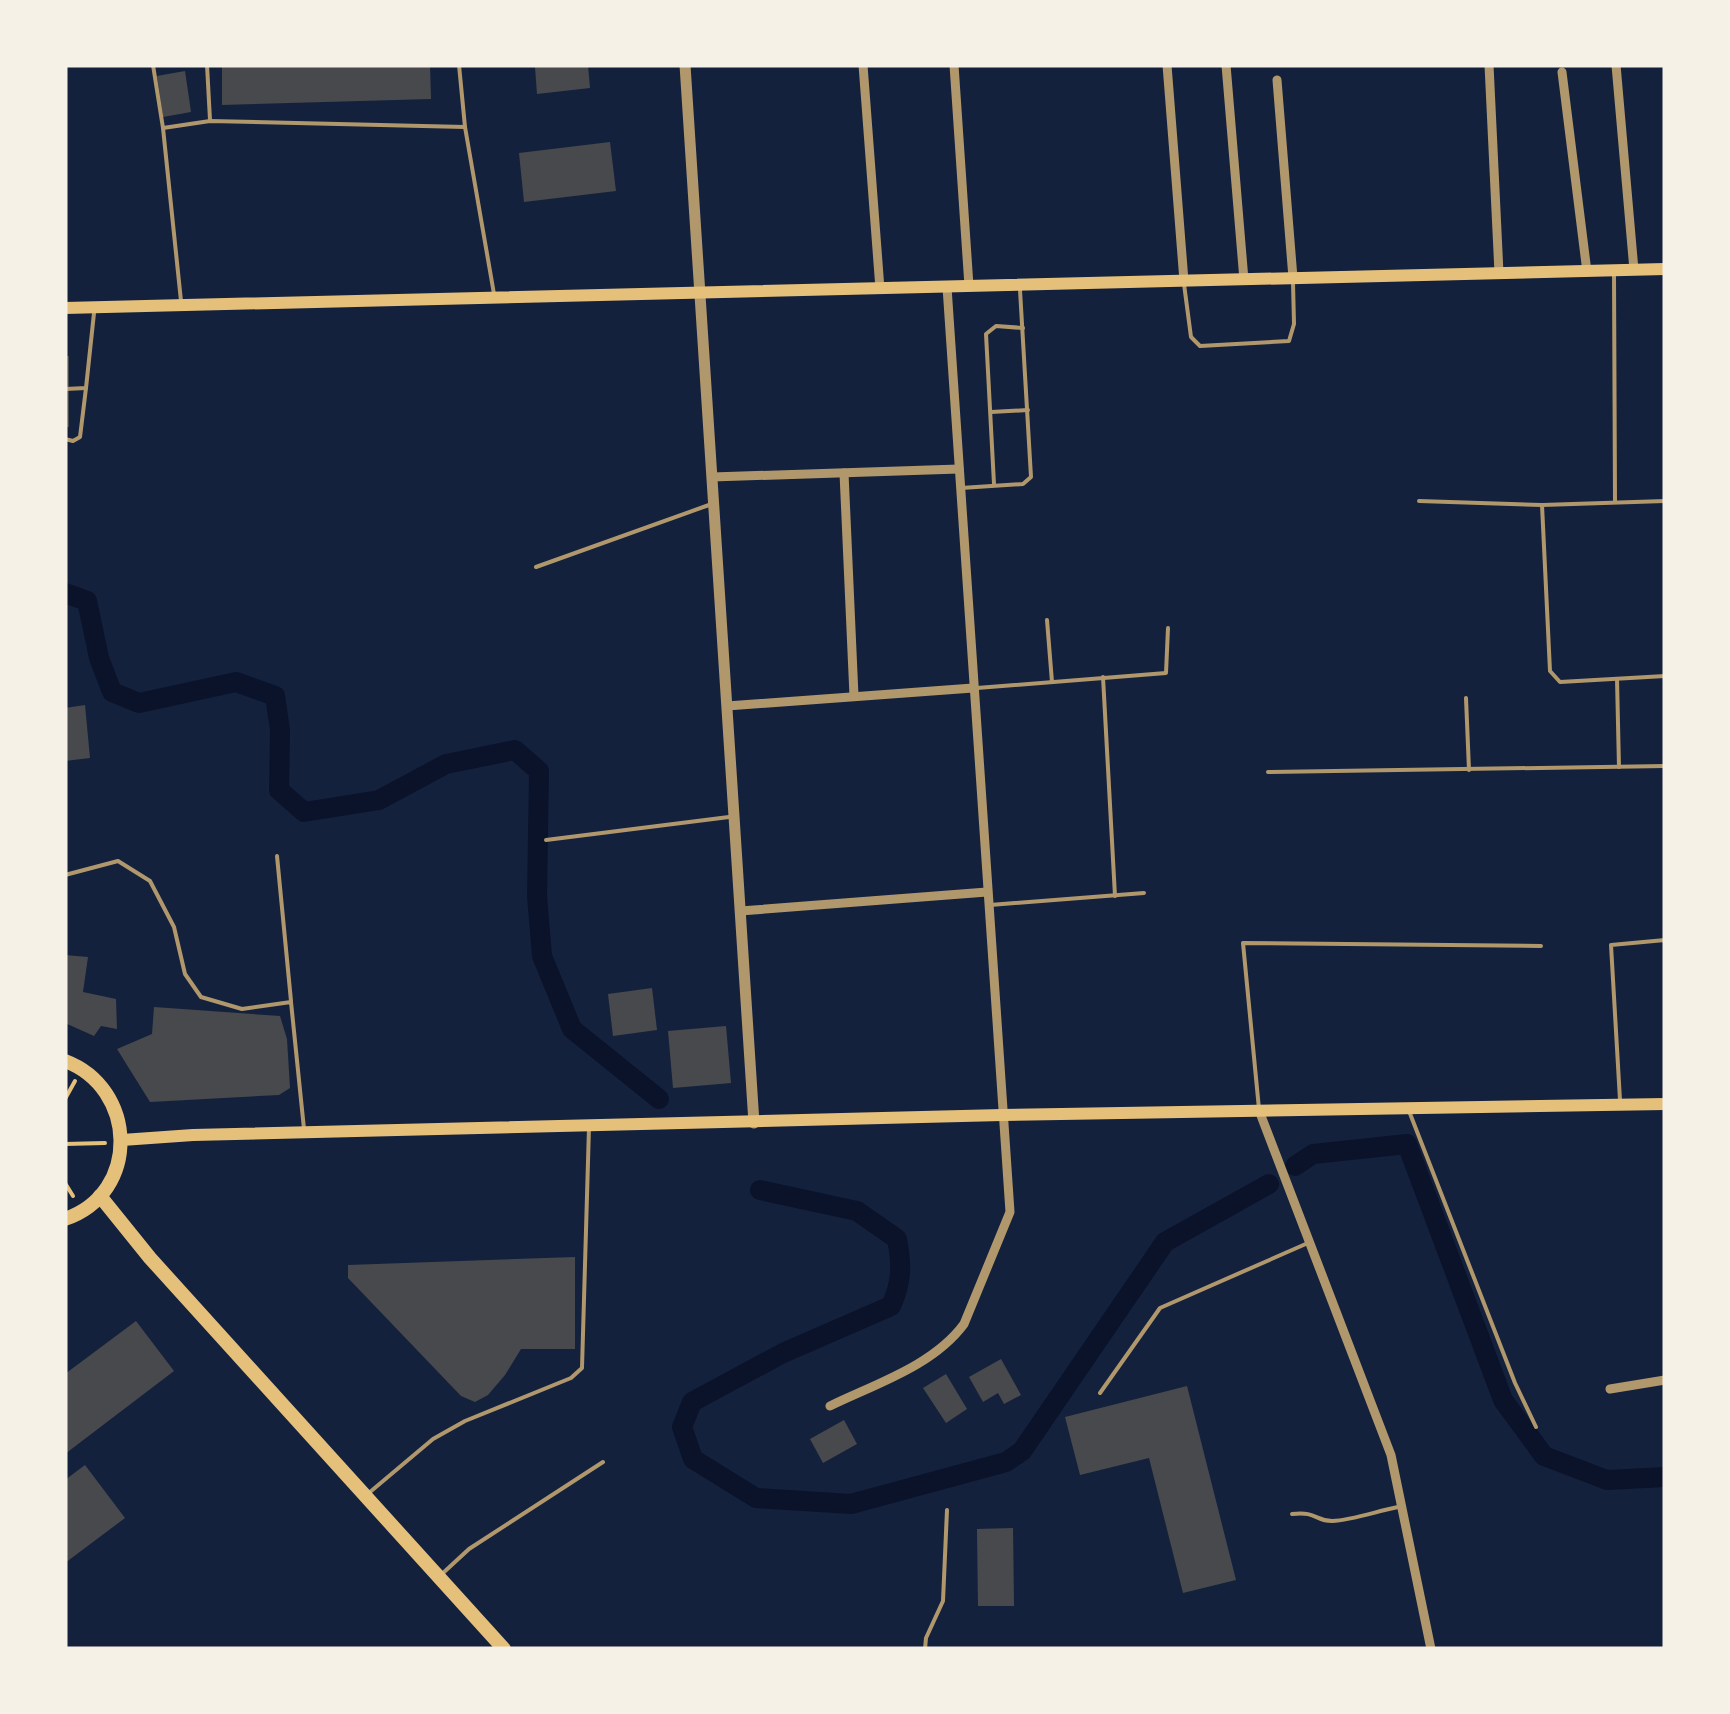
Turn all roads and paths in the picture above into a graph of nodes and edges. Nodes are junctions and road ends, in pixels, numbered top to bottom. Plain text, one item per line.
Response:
1 (153, 65) edge
2 (207, 65) edge
3 (459, 65) edge
4 (686, 65) edge
5 (863, 65) edge
6 (954, 65) edge
7 (1167, 65) edge
8 (1226, 65) edge
9 (1489, 65) edge
10 (1616, 65) edge
11 (1562, 72) dead end
12 (1277, 80) dead end
13 (210, 121) junction
14 (466, 126) junction
15 (163, 128) junction
16 (1614, 270) junction
17 (1634, 270) junction
18 (1665, 270) edge
19 (1588, 272) junction
20 (1498, 274) junction
21 (1293, 278) junction
22 (1244, 280) junction
23 (1184, 281) junction
24 (1020, 285) junction
25 (969, 286) junction
26 (946, 287) junction
27 (880, 288) junction
28 (700, 293) junction
29 (494, 298) junction
30 (182, 306) junction
31 (65, 308) edge
32 (94, 308) junction
33 (1022, 328) junction
34 (86, 388) junction
35 (65, 389) edge
36 (1028, 410) junction
37 (990, 412) junction
38 (65, 439) edge
39 (958, 469) junction
40 (844, 473) junction
41 (712, 477) junction
42 (994, 486) junction
43 (960, 488) junction
44 (1665, 500) edge
45 (1419, 502) dead end
46 (1616, 502) junction
47 (714, 503) junction
48 (1542, 504) junction
49 (536, 567) dead end
50 (1047, 620) dead end
51 (1168, 628) dead end
52 (1665, 676) edge
53 (1103, 677) junction
54 (1617, 678) junction
55 (1052, 682) junction
56 (973, 688) junction
57 (854, 696) junction
58 (1466, 698) dead end
59 (727, 706) junction
60 (1665, 766) edge
61 (1619, 767) junction
62 (1469, 770) junction
63 (1268, 772) dead end
64 (734, 816) junction
65 (546, 840) dead end
66 (276, 856) dead end
67 (65, 875) edge
68 (987, 892) junction
69 (1144, 893) dead end
70 (1115, 896) junction
71 (988, 906) junction
72 (740, 912) junction
73 (1665, 940) edge
74 (1541, 946) dead end
75 (291, 1002) junction
76 (65, 1062) edge
77 (1665, 1104) edge
78 (1621, 1105) junction
79 (1408, 1110) junction
80 (1260, 1113) junction
81 (1002, 1115) junction
82 (754, 1123) junction
83 (588, 1126) junction
84 (304, 1132) junction
85 (122, 1141) junction
86 (65, 1144) edge
87 (100, 1196) junction
88 (65, 1218) edge
89 (1308, 1242) junction
90 (1665, 1380) edge
91 (1610, 1389) dead end
92 (1100, 1393) dead end
93 (830, 1406) dead end
94 (1536, 1427) dead end
95 (603, 1462) dead end
96 (365, 1496) junction
97 (1401, 1506) junction
98 (948, 1510) dead end
99 (1292, 1514) dead end
100 (438, 1577) junction
101 (504, 1649) edge
102 (925, 1649) edge
103 (1431, 1649) edge

1 - 15 lane
2 - 13 lane
3 - 14 lane
4 - 28 street
5 - 27 street
6 - 25 street
7 - 23 street
8 - 22 street
9 - 20 street
10 - 17 street
11 - 19 street
12 - 21 street
13 - 14 lane
13 - 15 lane
14 - 29 lane
15 - 30 lane
16 - 17 main road
16 - 19 main road
16 - 46 lane
17 - 18 main road
19 - 20 main road
20 - 21 main road
21 - 22 main road
21 - 23 lane
22 - 23 main road
23 - 24 main road
24 - 25 main road
24 - 33 lane
25 - 26 main road
26 - 27 main road
26 - 39 street
27 - 28 main road
28 - 29 main road
28 - 41 street
29 - 30 main road
30 - 32 main road
31 - 32 main road
32 - 34 lane
33 - 36 lane
33 - 37 lane
34 - 35 lane
34 - 38 lane
36 - 37 lane
36 - 42 lane
37 - 42 lane
39 - 40 street
39 - 43 street
40 - 41 street
40 - 57 street
41 - 47 street
42 - 43 lane
43 - 56 street
44 - 46 lane
45 - 48 lane
46 - 48 lane
47 - 49 lane
47 - 59 street
48 - 54 lane
50 - 55 lane
51 - 53 lane
52 - 54 lane
53 - 55 lane
53 - 70 lane
54 - 61 lane
55 - 56 lane
56 - 57 street
56 - 68 street
57 - 59 street
58 - 62 lane
59 - 64 street
60 - 61 lane
61 - 62 lane
62 - 63 lane
64 - 65 lane
64 - 72 street
66 - 75 lane
67 - 75 lane
68 - 71 street
68 - 72 street
69 - 70 lane
70 - 71 lane
71 - 81 street
72 - 82 street
73 - 78 lane
74 - 80 lane
75 - 84 lane
76 - 85 main road
77 - 78 main road
78 - 79 main road
79 - 80 main road
79 - 94 lane
80 - 81 main road
80 - 89 street
81 - 82 main road
81 - 93 street
82 - 83 main road
83 - 84 main road
83 - 96 lane
84 - 85 main road
85 - 86 path
85 - 87 main road
87 - 88 main road
87 - 96 main road
89 - 92 lane
89 - 97 street
90 - 91 street
95 - 100 lane
96 - 100 main road
97 - 99 lane
97 - 103 street
98 - 102 lane
100 - 101 main road

